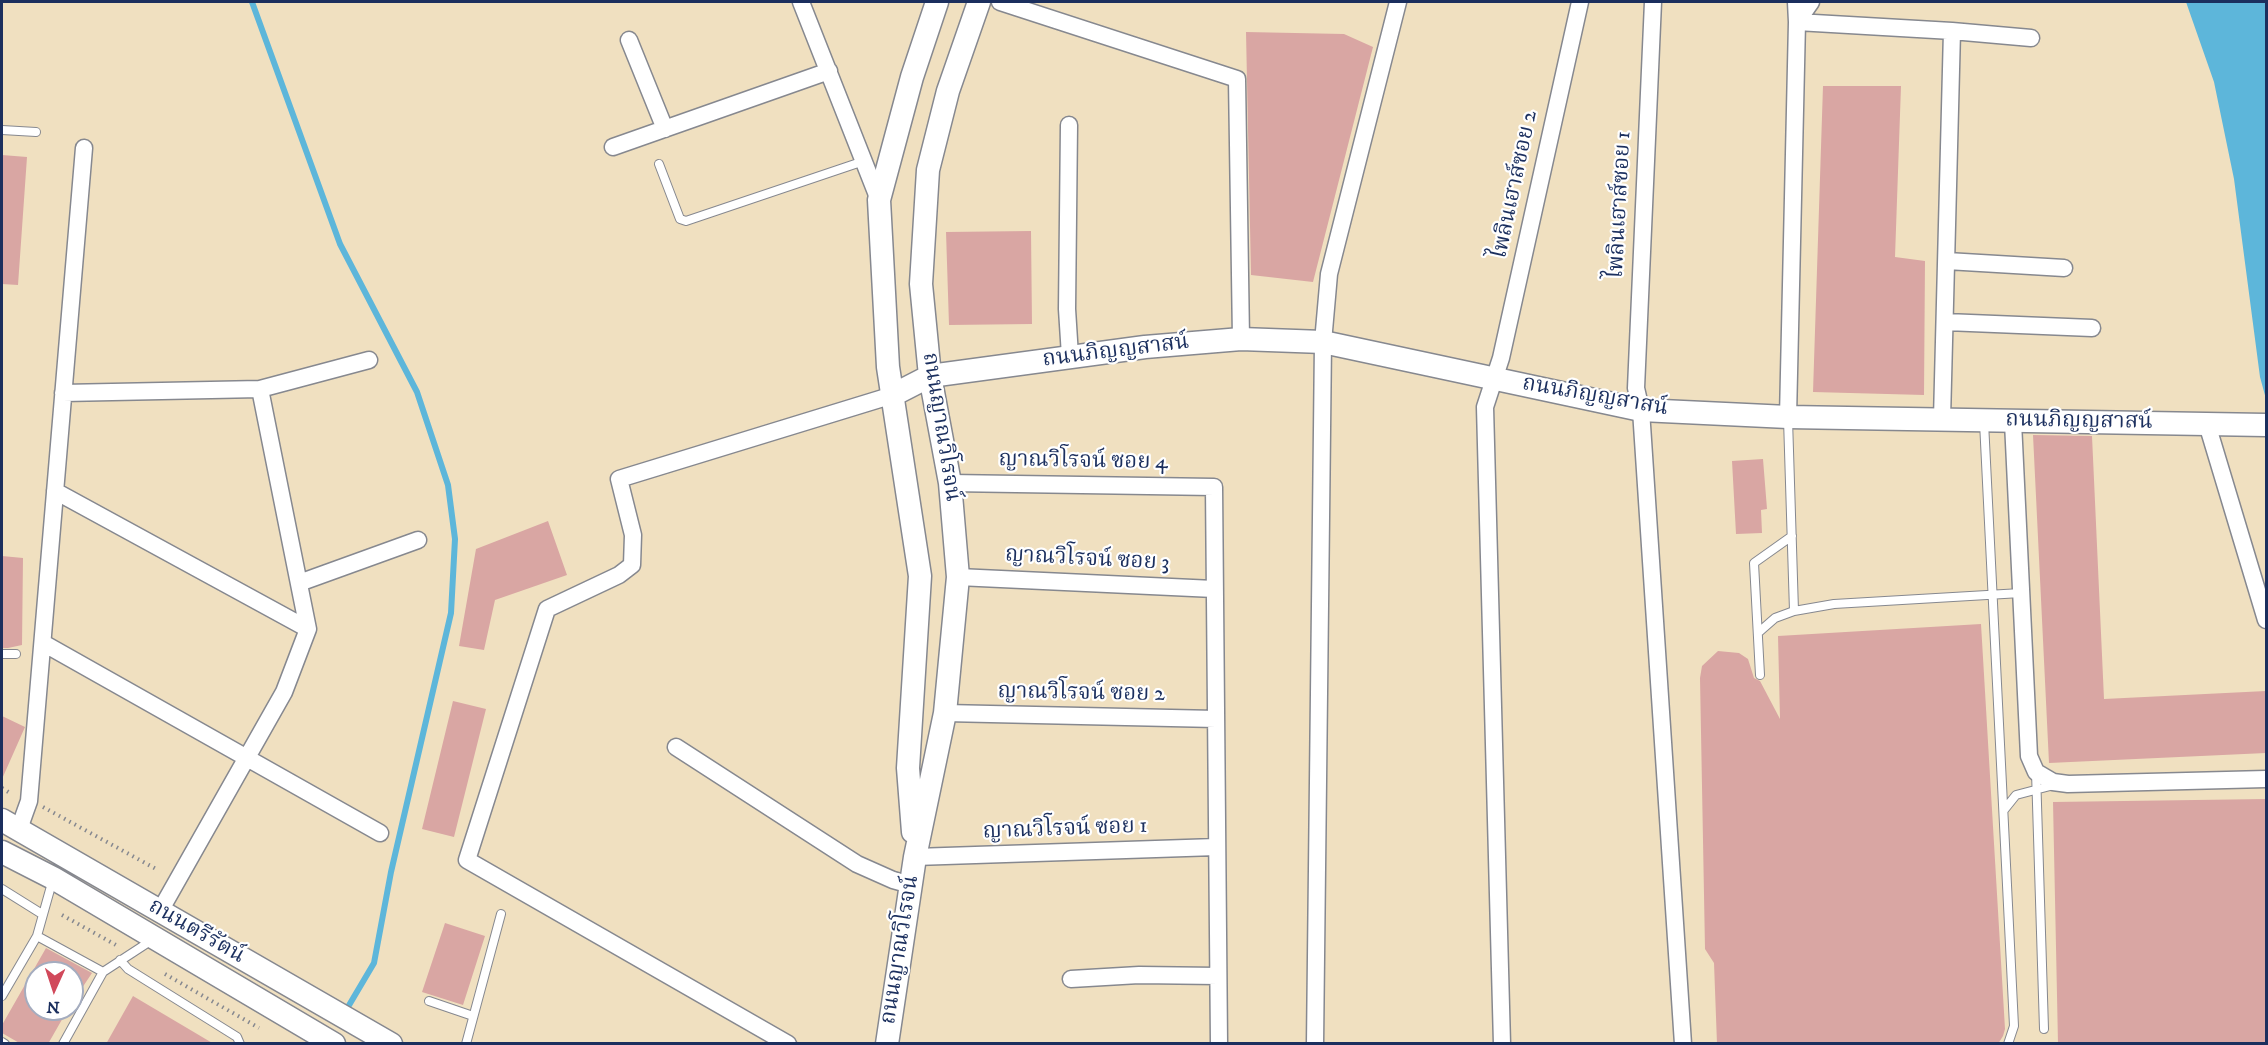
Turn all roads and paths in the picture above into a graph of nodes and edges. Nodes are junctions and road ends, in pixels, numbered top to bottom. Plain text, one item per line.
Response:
1 (801, 2) edge
2 (937, 2) edge
3 (979, 2) edge
4 (1000, 2) edge
5 (1398, 2) edge
6 (1580, 2) edge
7 (1653, 2) edge
8 (1797, 2) edge
9 (1811, 2) edge
10 (1797, 22) junction
11 (1952, 30) junction
12 (2031, 38) dead end
13 (629, 40) dead end
14 (829, 71) junction
15 (1068, 124) dead end
16 (665, 129) junction
17 (2, 130) edge
18 (36, 132) dead end
19 (613, 147) dead end
20 (84, 148) dead end
21 (864, 161) junction
22 (659, 164) dead end
23 (879, 200) junction
24 (1947, 261) junction
25 (2064, 268) dead end
26 (1946, 321) junction
27 (2092, 328) dead end
28 (1241, 339) junction
29 (1323, 342) junction
30 (1070, 356) junction
31 (369, 360) dead end
32 (930, 376) junction
33 (1495, 378) junction
34 (260, 389) junction
35 (63, 393) junction
36 (893, 395) junction
37 (1641, 410) junction
38 (1788, 417) junction
39 (1942, 419) junction
40 (1984, 421) junction
41 (2013, 422) junction
42 (2207, 424) junction
43 (2266, 425) edge
44 (950, 483) junction
45 (55, 491) junction
46 (1792, 536) junction
47 (417, 540) dead end
48 (958, 577) junction
49 (299, 583) junction
50 (1214, 589) junction
51 (2021, 593) junction
52 (1994, 596) junction
53 (1794, 611) junction
54 (2266, 620) edge
55 (308, 629) junction
56 (1759, 632) junction
57 (43, 643) junction
58 (2, 654) edge
59 (16, 654) dead end
60 (1760, 675) dead end
61 (945, 713) junction
62 (1216, 719) junction
63 (676, 747) dead end
64 (244, 759) junction
65 (2266, 779) edge
66 (2036, 780) junction
67 (2, 788) edge
68 (10, 793) dead end
69 (37, 804) dead end
70 (2004, 810) junction
71 (10, 824) edge
72 (380, 833) dead end
73 (1216, 847) junction
74 (2, 852) edge
75 (915, 857) junction
76 (158, 870) dead end
77 (53, 879) junction
78 (911, 885) junction
79 (2, 889) edge
80 (160, 911) junction
81 (42, 914) junction
82 (501, 914) dead end
83 (62, 915) dead end
84 (38, 936) junction
85 (154, 938) junction
86 (116, 945) dead end
87 (120, 960) junction
88 (156, 969) dead end
89 (103, 972) junction
90 (1218, 976) junction
91 (1071, 980) dead end
92 (2, 996) edge
93 (429, 1001) dead end
94 (473, 1016) junction
95 (259, 1028) dead end
96 (2044, 1029) dead end
97 (63, 1044) edge
98 (240, 1044) edge
99 (334, 1044) edge
100 (391, 1044) edge
101 (466, 1044) edge
102 (788, 1044) edge
103 (886, 1044) edge
104 (1219, 1044) edge
105 (1315, 1044) edge
106 (1502, 1044) edge
107 (1683, 1044) edge
108 (2008, 1044) edge

1 - 14 street
2 - 23 main road, ถนนญาณวิโรจน์
3 - 32 main road, ถนนญาณวิโรจน์
4 - 28 street
5 - 29 street
6 - 33 street, ไพลินเฮาส์ซอย 2
7 - 37 street, ไพลินเฮาส์ซอย 1
8 - 10 street
9 - 10 street
10 - 11 street
10 - 38 street
11 - 12 street
11 - 24 street
13 - 16 street
14 - 16 street
14 - 21 street
15 - 30 street
16 - 19 street
17 - 18 lane
20 - 35 street
21 - 22 lane
21 - 23 street
23 - 36 main road, ถนนญาณวิโรจน์
24 - 25 street
24 - 26 street
26 - 27 street
26 - 39 street
28 - 29 main road, ถนนภิญญสาสน์
28 - 30 main road, ถนนภิญญสาสน์
29 - 33 main road, ถนนภิญญสาสน์
29 - 105 street
30 - 32 main road, ถนนภิญญสาสน์
31 - 34 street
32 - 36 main road, ถนนภิญญสาสน์
32 - 44 main road, ถนนญาณวิโรจน์
33 - 37 main road, ถนนภิญญสาสน์
33 - 106 street, ไพลินเฮาส์ซอย 2
34 - 35 street
34 - 49 street
35 - 45 street
36 - 75 main road, ถนนญาณวิโรจน์
36 - 102 street
37 - 38 main road, ถนนภิญญสาสน์
37 - 107 street, ไพลินเฮาส์ซอย 1
38 - 39 main road, ถนนภิญญสาสน์
38 - 46 lane
39 - 40 main road, ถนนภิญญสาสน์
40 - 41 main road, ถนนภิญญสาสน์
40 - 52 lane
41 - 42 main road, ถนนภิญญสาสน์
41 - 51 street
42 - 43 main road, ถนนภิญญสาสน์
42 - 54 street
44 - 48 main road, ถนนญาณวิโรจน์
44 - 50 street, ญาณวิโรจน์ ซอย 4
45 - 55 street
45 - 57 street
46 - 53 lane
46 - 56 lane
47 - 49 street
48 - 50 street, ญาณวิโรจน์ ซอย 3
48 - 61 main road, ถนนญาณวิโรจน์
49 - 55 street
50 - 62 street
51 - 52 lane
51 - 66 street
52 - 53 lane
52 - 70 lane
53 - 56 lane
55 - 64 street
56 - 60 lane
57 - 64 street
57 - 71 street
58 - 59 lane
61 - 62 street, ญาณวิโรจน์ ซอย 2
61 - 75 main road, ถนนญาณวิโรจน์
62 - 73 street
63 - 78 street
64 - 72 street
64 - 80 street
65 - 66 street
66 - 70 lane
66 - 96 lane
67 - 68 path
69 - 76 path
70 - 108 lane
71 - 80 main road, ถนนตรีรัตน์
73 - 75 street, ญาณวิโรจน์ ซอย 1
73 - 90 street
74 - 77 main road, ถนนตรีรัตน์
75 - 78 main road, ถนนญาณวิโรจน์
77 - 81 lane
77 - 85 main road, ถนนตรีรัตน์
78 - 103 main road, ถนนญาณวิโรจน์
79 - 81 lane
80 - 100 main road, ถนนตรีรัตน์
81 - 84 lane
82 - 94 lane
83 - 86 path
84 - 89 lane
84 - 92 lane
85 - 87 lane
85 - 99 main road, ถนนตรีรัตน์
87 - 89 lane
87 - 98 lane
88 - 95 path
89 - 97 lane
90 - 91 street
90 - 104 street
93 - 94 lane
94 - 101 lane

